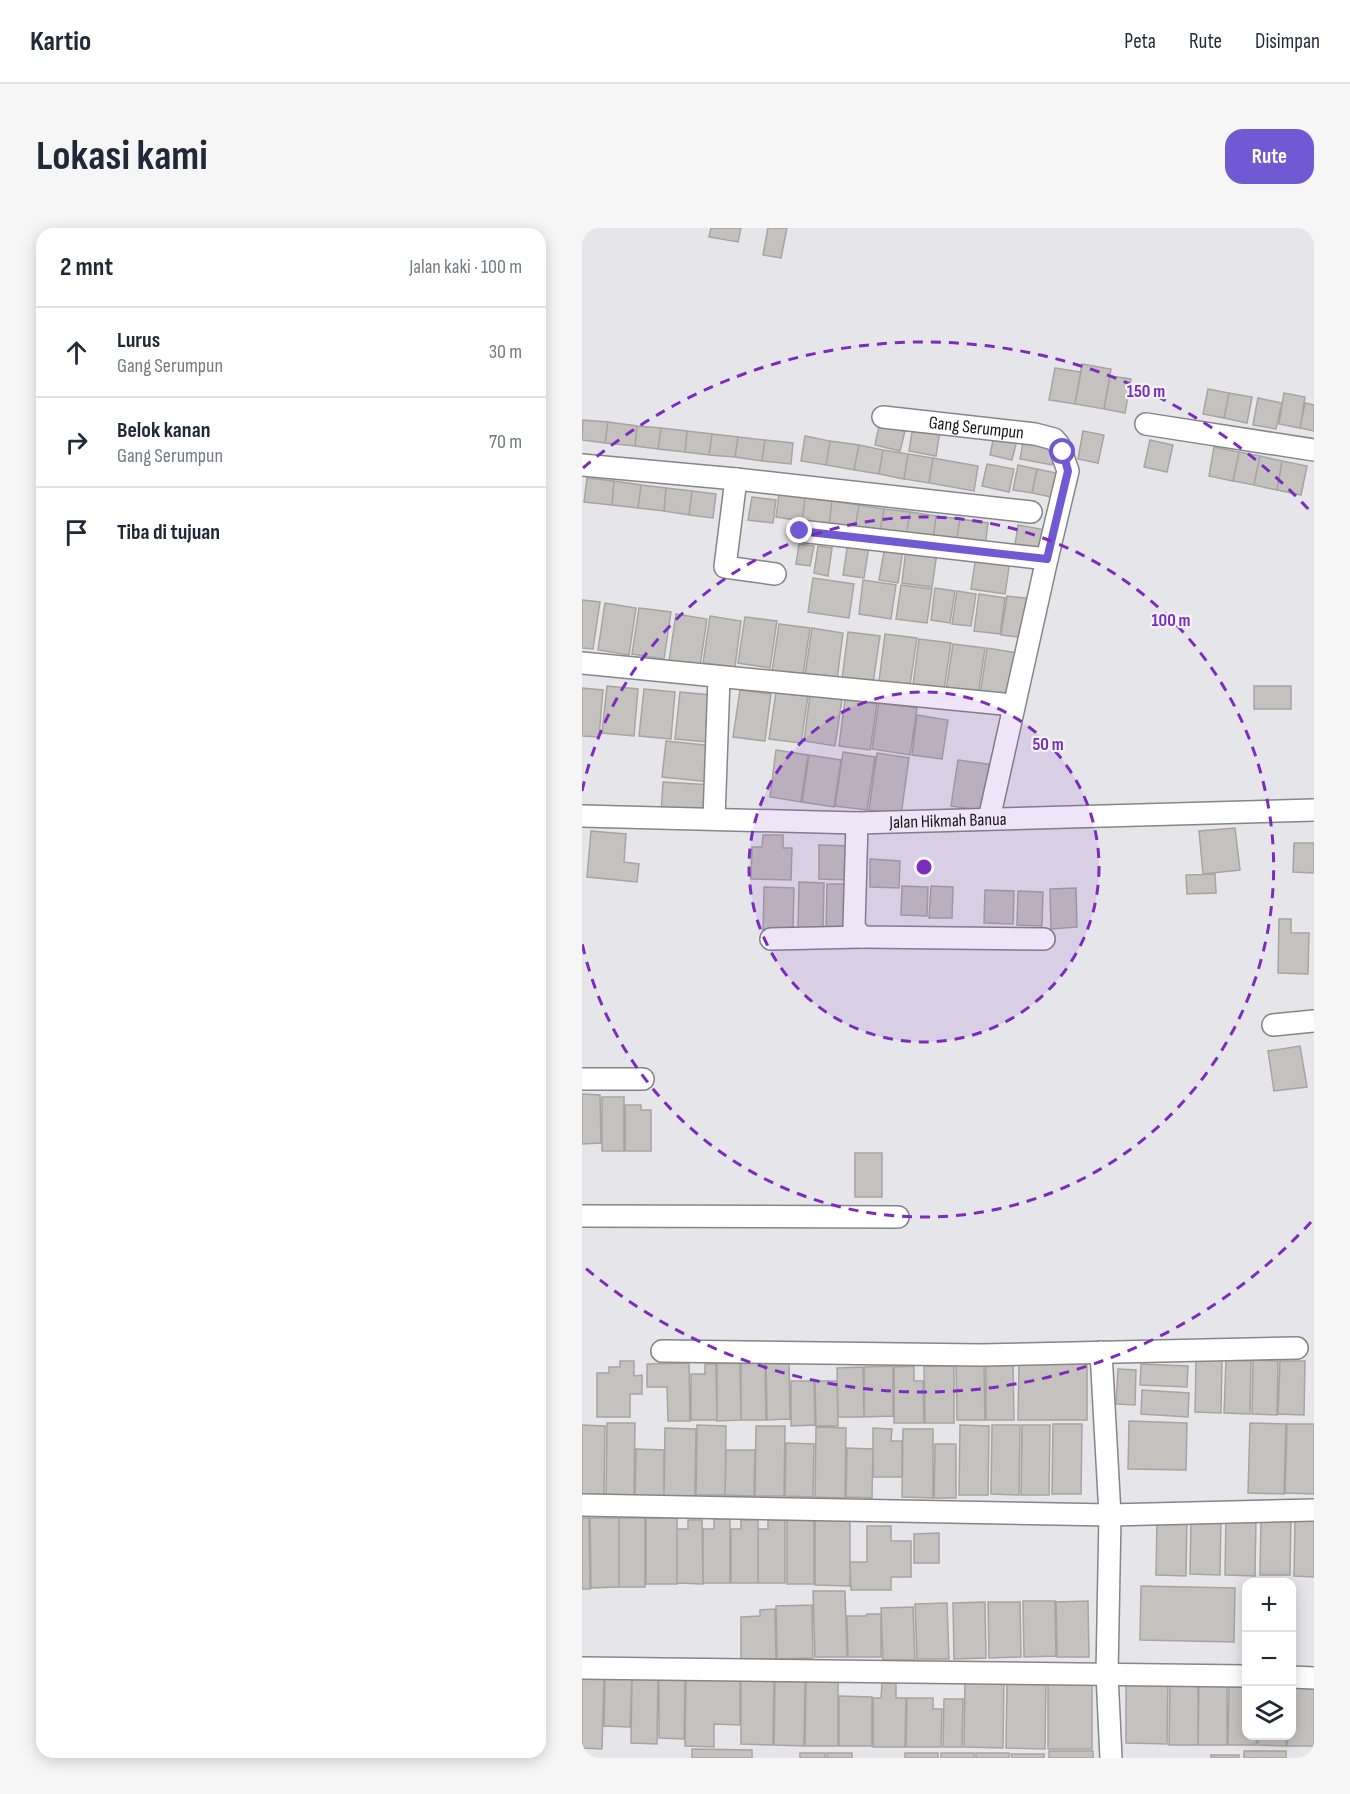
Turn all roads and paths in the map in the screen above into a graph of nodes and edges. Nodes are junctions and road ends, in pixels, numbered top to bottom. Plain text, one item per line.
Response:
1 (883, 417) dead end
2 (1146, 424) dead end
3 (1314, 450) edge
4 (582, 465) edge
5 (736, 479) junction
6 (1031, 512) dead end
7 (800, 531) dead end
8 (1047, 559) junction
9 (775, 573) dead end
10 (582, 663) edge
11 (719, 678) junction
12 (1004, 704) dead end
13 (1314, 810) edge
14 (582, 816) edge
15 (714, 819) junction
16 (989, 819) junction
17 (857, 823) junction
18 (862, 937) junction
19 (771, 939) dead end
20 (1044, 939) dead end
21 (1314, 1021) edge
22 (1273, 1025) dead end
23 (582, 1079) edge
24 (643, 1079) dead end
25 (582, 1216) edge
26 (898, 1217) dead end
27 (1297, 1348) dead end
28 (662, 1351) dead end
29 (1101, 1352) junction
30 (582, 1505) edge
31 (1314, 1510) edge
32 (1110, 1515) junction
33 (583, 1668) edge
34 (1107, 1674) junction
35 (1242, 1676) edge
36 (1296, 1677) edge
37 (1314, 1678) edge
38 (1111, 1758) edge

1 - 8 street, Gang Serumpun
2 - 3 street
4 - 5 street
5 - 6 street
5 - 9 street
7 - 8 street
8 - 16 street, Gang Serumpun
10 - 11 street
11 - 12 street
11 - 15 street
13 - 16 street, Jalan Hikmah Banua
14 - 15 street, Jalan Hikmah Banua
15 - 17 street, Jalan Hikmah Banua
16 - 17 street, Jalan Hikmah Banua
17 - 18 street
18 - 19 street
18 - 20 street
21 - 22 street
23 - 24 street
25 - 26 street
27 - 29 street
28 - 29 street
29 - 32 street
30 - 32 street
31 - 32 street
32 - 34 street
33 - 34 street
34 - 35 street
34 - 38 street
36 - 37 street

